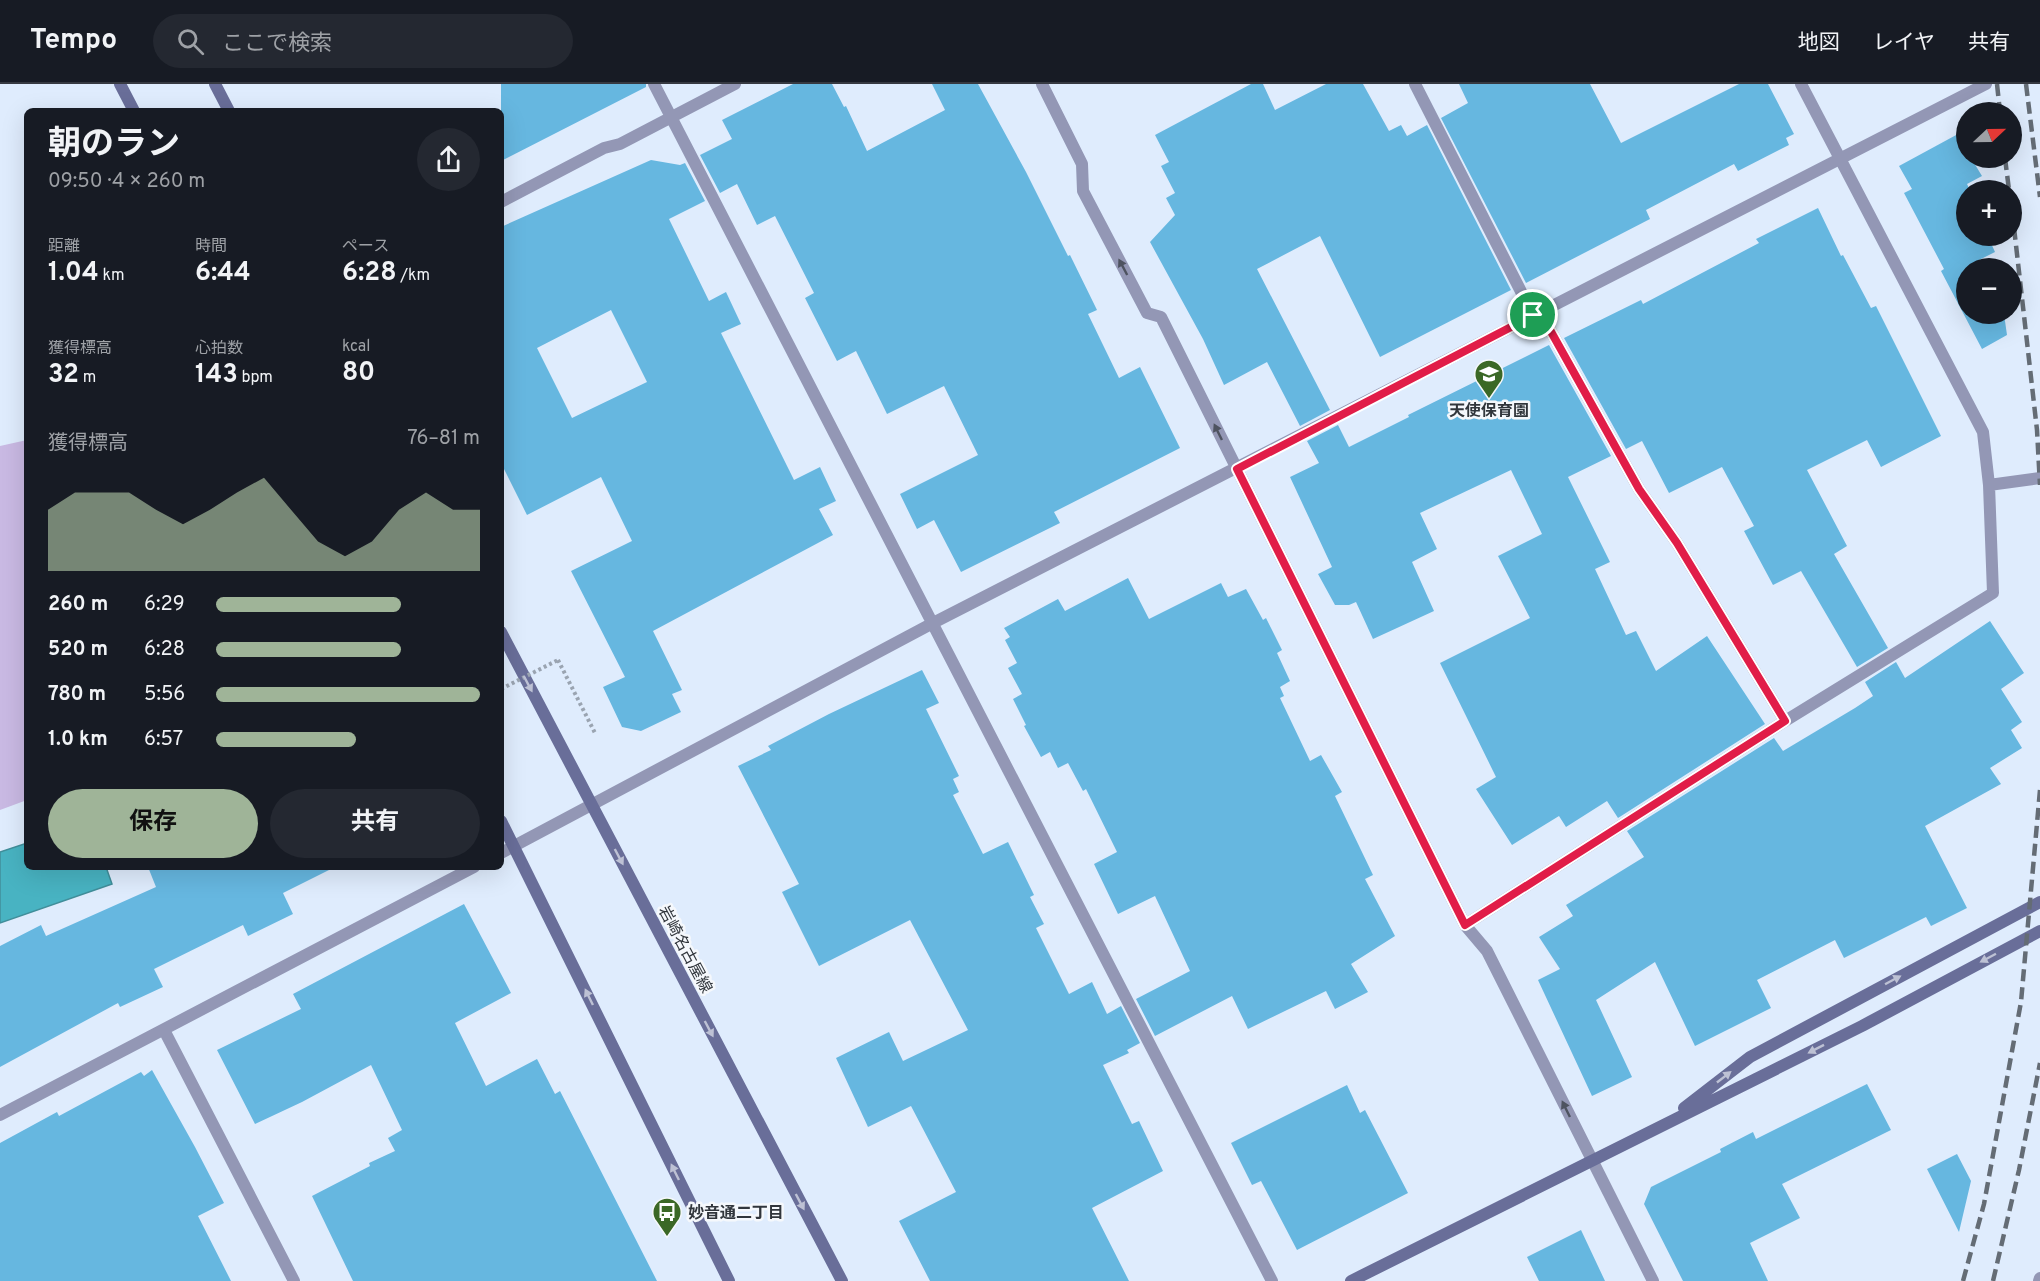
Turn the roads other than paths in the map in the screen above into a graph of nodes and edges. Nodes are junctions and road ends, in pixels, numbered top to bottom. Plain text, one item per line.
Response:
1 (120, 84) edge
2 (215, 84) edge
3 (654, 84) edge
4 (735, 84) edge
5 (1042, 84) edge
6 (1415, 84) edge
7 (1801, 84) edge
8 (1986, 84) edge
9 (132, 108) edge
10 (227, 108) edge
11 (671, 117) junction
12 (1841, 158) junction
13 (504, 199) edge
14 (1537, 313) junction
15 (1237, 469) junction
16 (2040, 478) edge
17 (1989, 485) junction
18 (933, 623) junction
19 (504, 638) edge
20 (1785, 721) junction
21 (592, 805) junction
22 (504, 827) edge
23 (514, 846) junction
24 (504, 851) edge
25 (468, 870) edge
26 (2040, 902) edge
27 (1465, 925) junction
28 (2040, 931) edge
29 (164, 1030) junction
30 (0, 1115) edge
31 (1662, 1126) junction
32 (1592, 1161) junction
33 (294, 1281) edge
34 (729, 1281) edge
35 (842, 1281) edge
36 (1272, 1281) edge
37 (1351, 1281) edge
38 (1653, 1281) edge

1 - 9 main road
2 - 10 main road
3 - 11 street
4 - 11 street
15 -> 5 street
6 - 14 street
7 - 12 street
8 - 12 street
11 - 13 street
11 - 18 street
12 - 14 street
12 - 17 street
14 - 15 street
14 - 20 street
15 - 18 street
15 - 27 street
16 - 17 street
17 - 20 street
18 - 21 street
18 - 36 street
19 -> 21 main road, 岩崎名古屋線
20 - 27 street
21 - 23 street
21 -> 35 main road, 岩崎名古屋線
22 - 23 main road
23 - 24 street
34 -> 23 main road
25 - 29 street
31 -> 26 main road
32 -> 27 street
28 -> 31 main road
29 - 30 street
29 - 33 street
31 - 32 main road
32 - 37 main road
32 - 38 street

